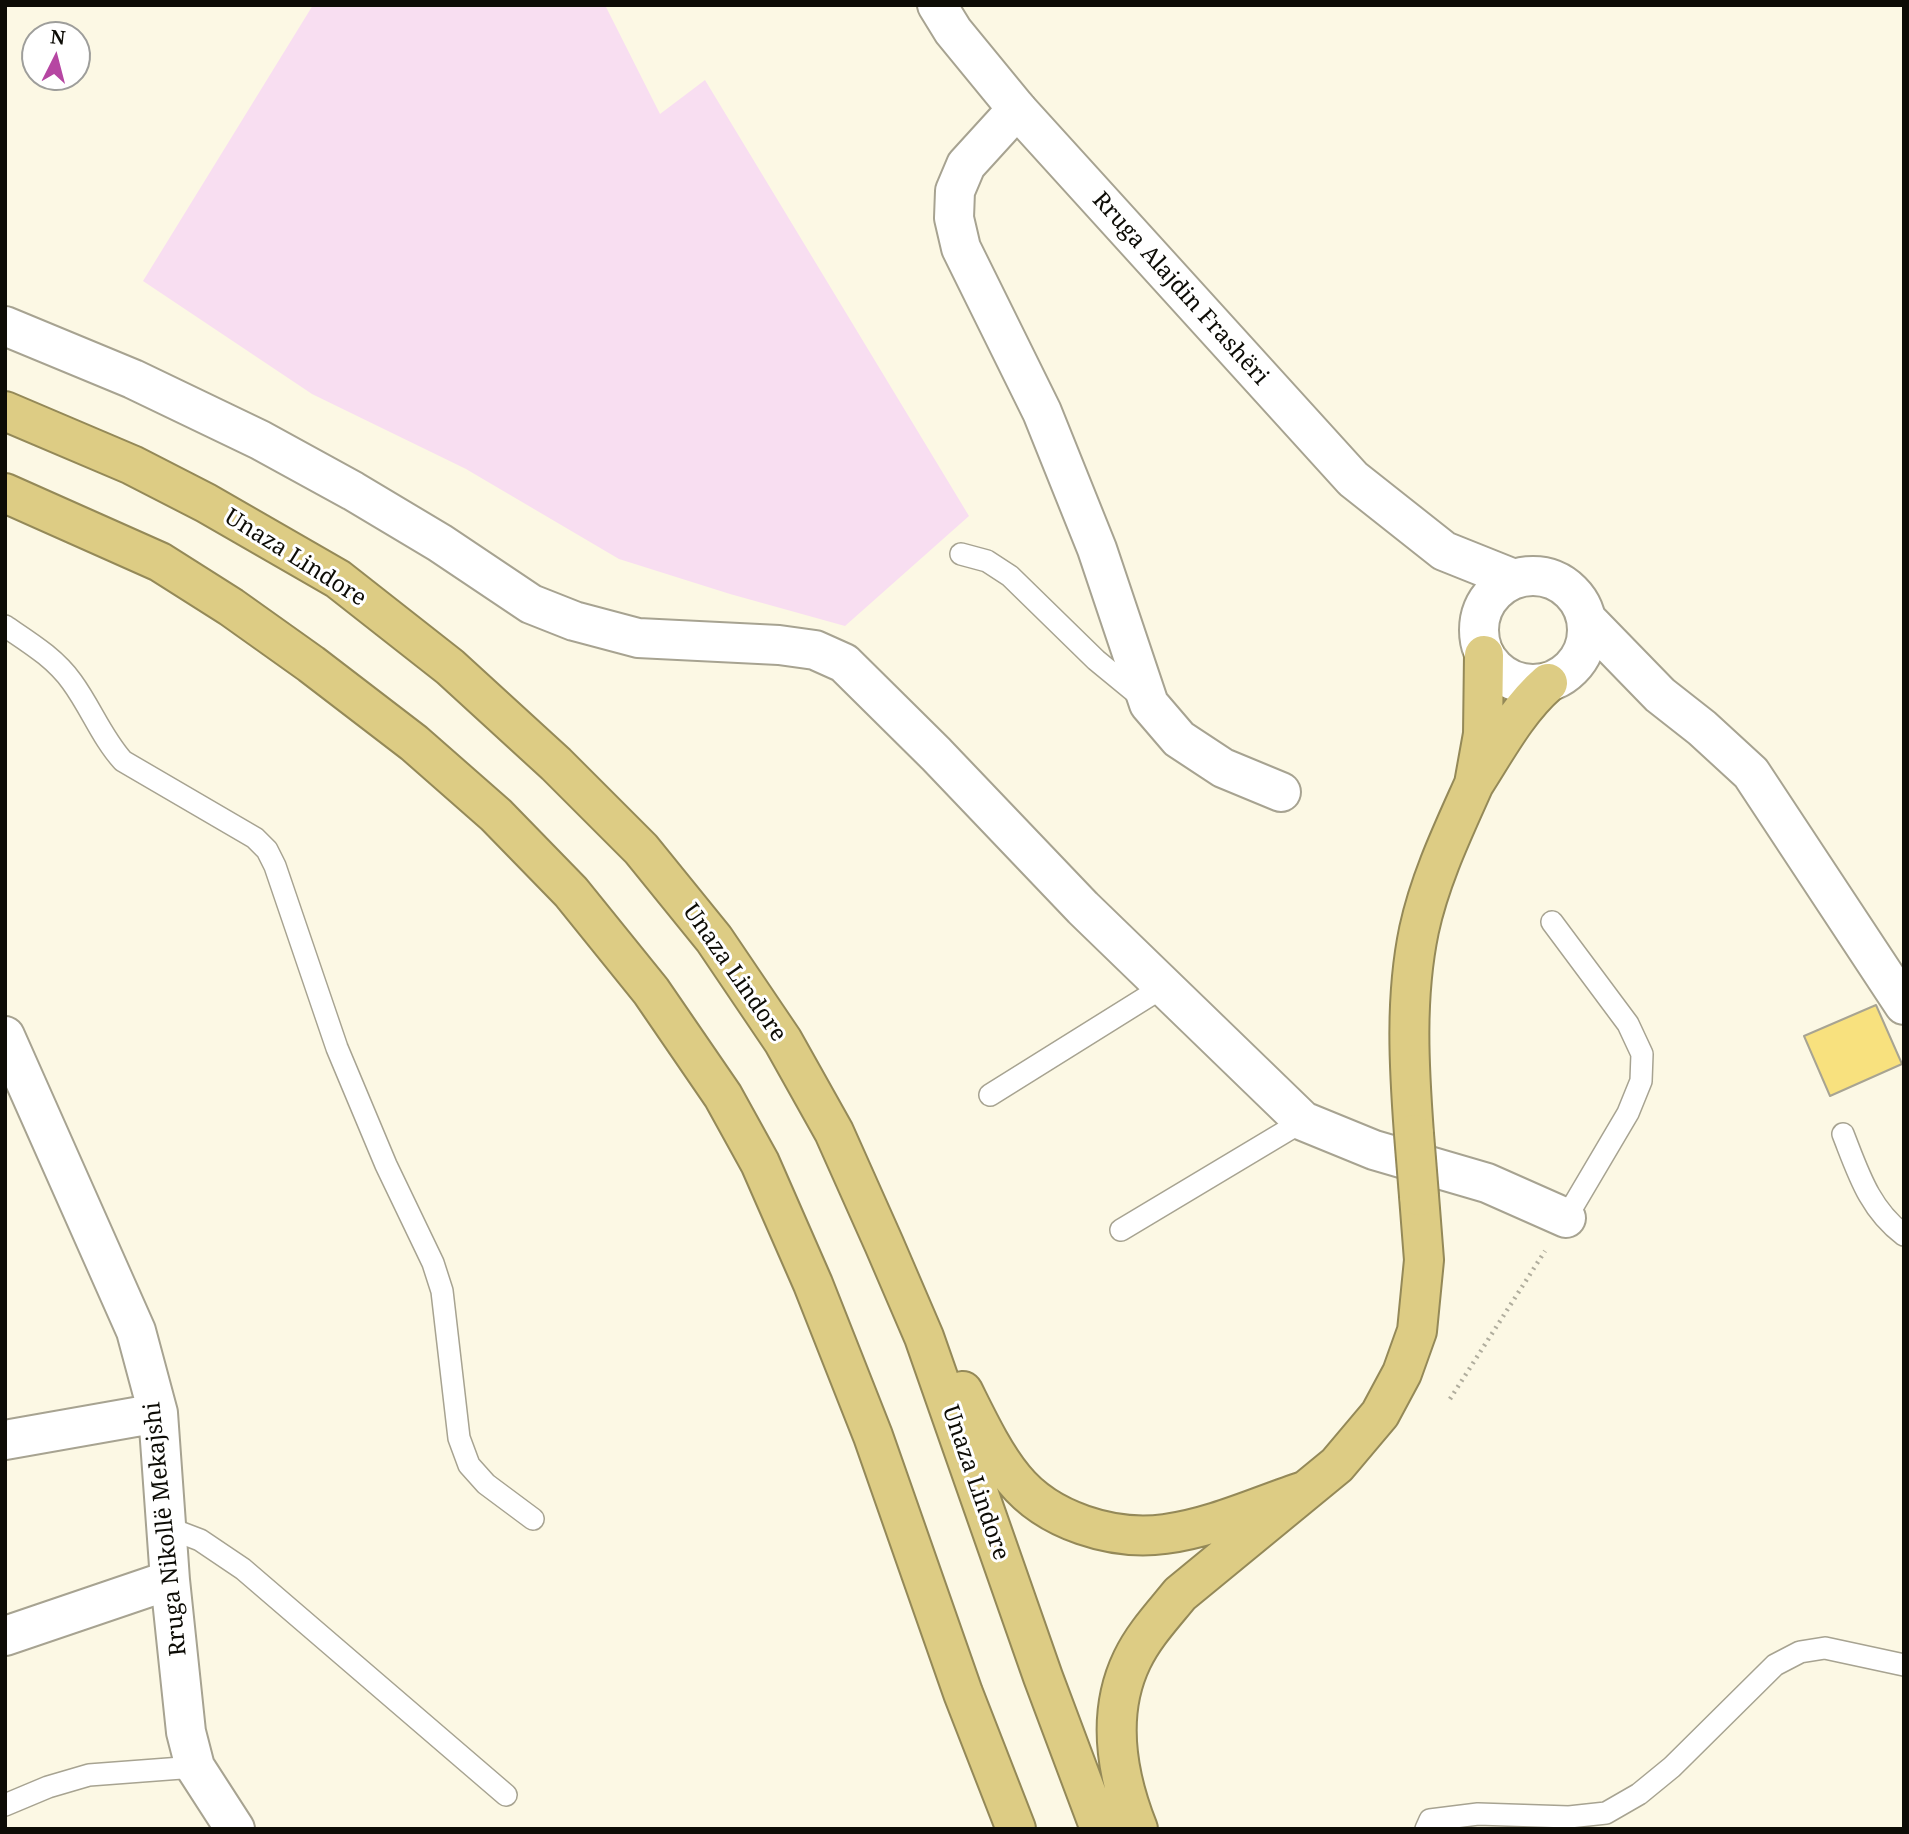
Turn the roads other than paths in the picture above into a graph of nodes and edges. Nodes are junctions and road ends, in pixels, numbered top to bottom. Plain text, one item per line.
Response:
1 (937, 5) edge
2 (1017, 109) junction
3 (5, 326) edge
4 (5, 411) edge
5 (5, 493) edge
6 (1444, 551) junction
7 (961, 554) dead end
8 (338, 579) junction
9 (1514, 579) junction
10 (1480, 617) junction
11 (1588, 621) junction
12 (5, 626) edge
13 (1484, 655) junction
14 (1563, 672) junction
15 (1660, 695) junction
16 (1149, 704) junction
17 (1474, 784) junction
18 (1281, 792) dead end
19 (1552, 922) dead end
20 (1163, 986) junction
21 (1904, 1004) edge
22 (5, 1036) edge
23 (990, 1095) dead end
24 (1303, 1121) junction
25 (1843, 1134) dead end
26 (1566, 1218) joint
27 (1121, 1230) dead end
28 (1904, 1235) edge
29 (158, 1413) junction
30 (5, 1440) edge
31 (1304, 1491) junction
32 (533, 1519) dead end
33 (166, 1527) junction
34 (170, 1580) junction
35 (5, 1636) edge
36 (1904, 1665) edge
37 (195, 1767) junction
38 (506, 1795) dead end
39 (5, 1805) edge
40 (236, 1829) edge
41 (1016, 1829) edge
42 (1100, 1829) edge
43 (1138, 1829) edge
44 (1426, 1829) edge

1 - 2 street, Rruga Alajdin Frashëri
2 - 6 street, Rruga Alajdin Frashëri
2 - 16 street
3 - 20 street
4 - 8 highway, Unaza Lindore
5 - 41 highway
6 - 9 street, Rruga Alajdin Frashëri
6 - 10 street, Rruga Alajdin Frashëri
7 - 16 lane
8 - 31 highway
8 - 42 highway, Unaza Lindore
9 - 10 street
9 - 11 street, Rruga Alajdin Frashëri
10 - 13 street, Rruga Alajdin Frashëri
11 - 14 street
11 - 15 street, Rruga Alajdin Frashëri
12 - 32 lane
13 - 14 street, Rruga Alajdin Frashëri
13 - 17 highway
14 - 15 street, Rruga Alajdin Frashëri
14 - 17 highway
15 - 21 street, Rruga Alajdin Frashëri
16 - 18 street
17 - 31 highway, bridge
19 - 26 lane
20 - 23 lane
20 - 24 street
22 - 29 street, Rruga Nikollë Mekajshi
24 - 26 street
24 - 27 lane
25 - 28 lane
29 - 30 street
29 - 33 street, Rruga Nikollë Mekajshi
31 - 43 highway
33 - 34 street, Rruga Nikollë Mekajshi
33 - 38 lane
34 - 35 street
34 - 37 street, Rruga Nikollë Mekajshi
36 - 44 lane
37 - 39 lane
37 - 40 street, Rruga Nikollë Mekajshi

